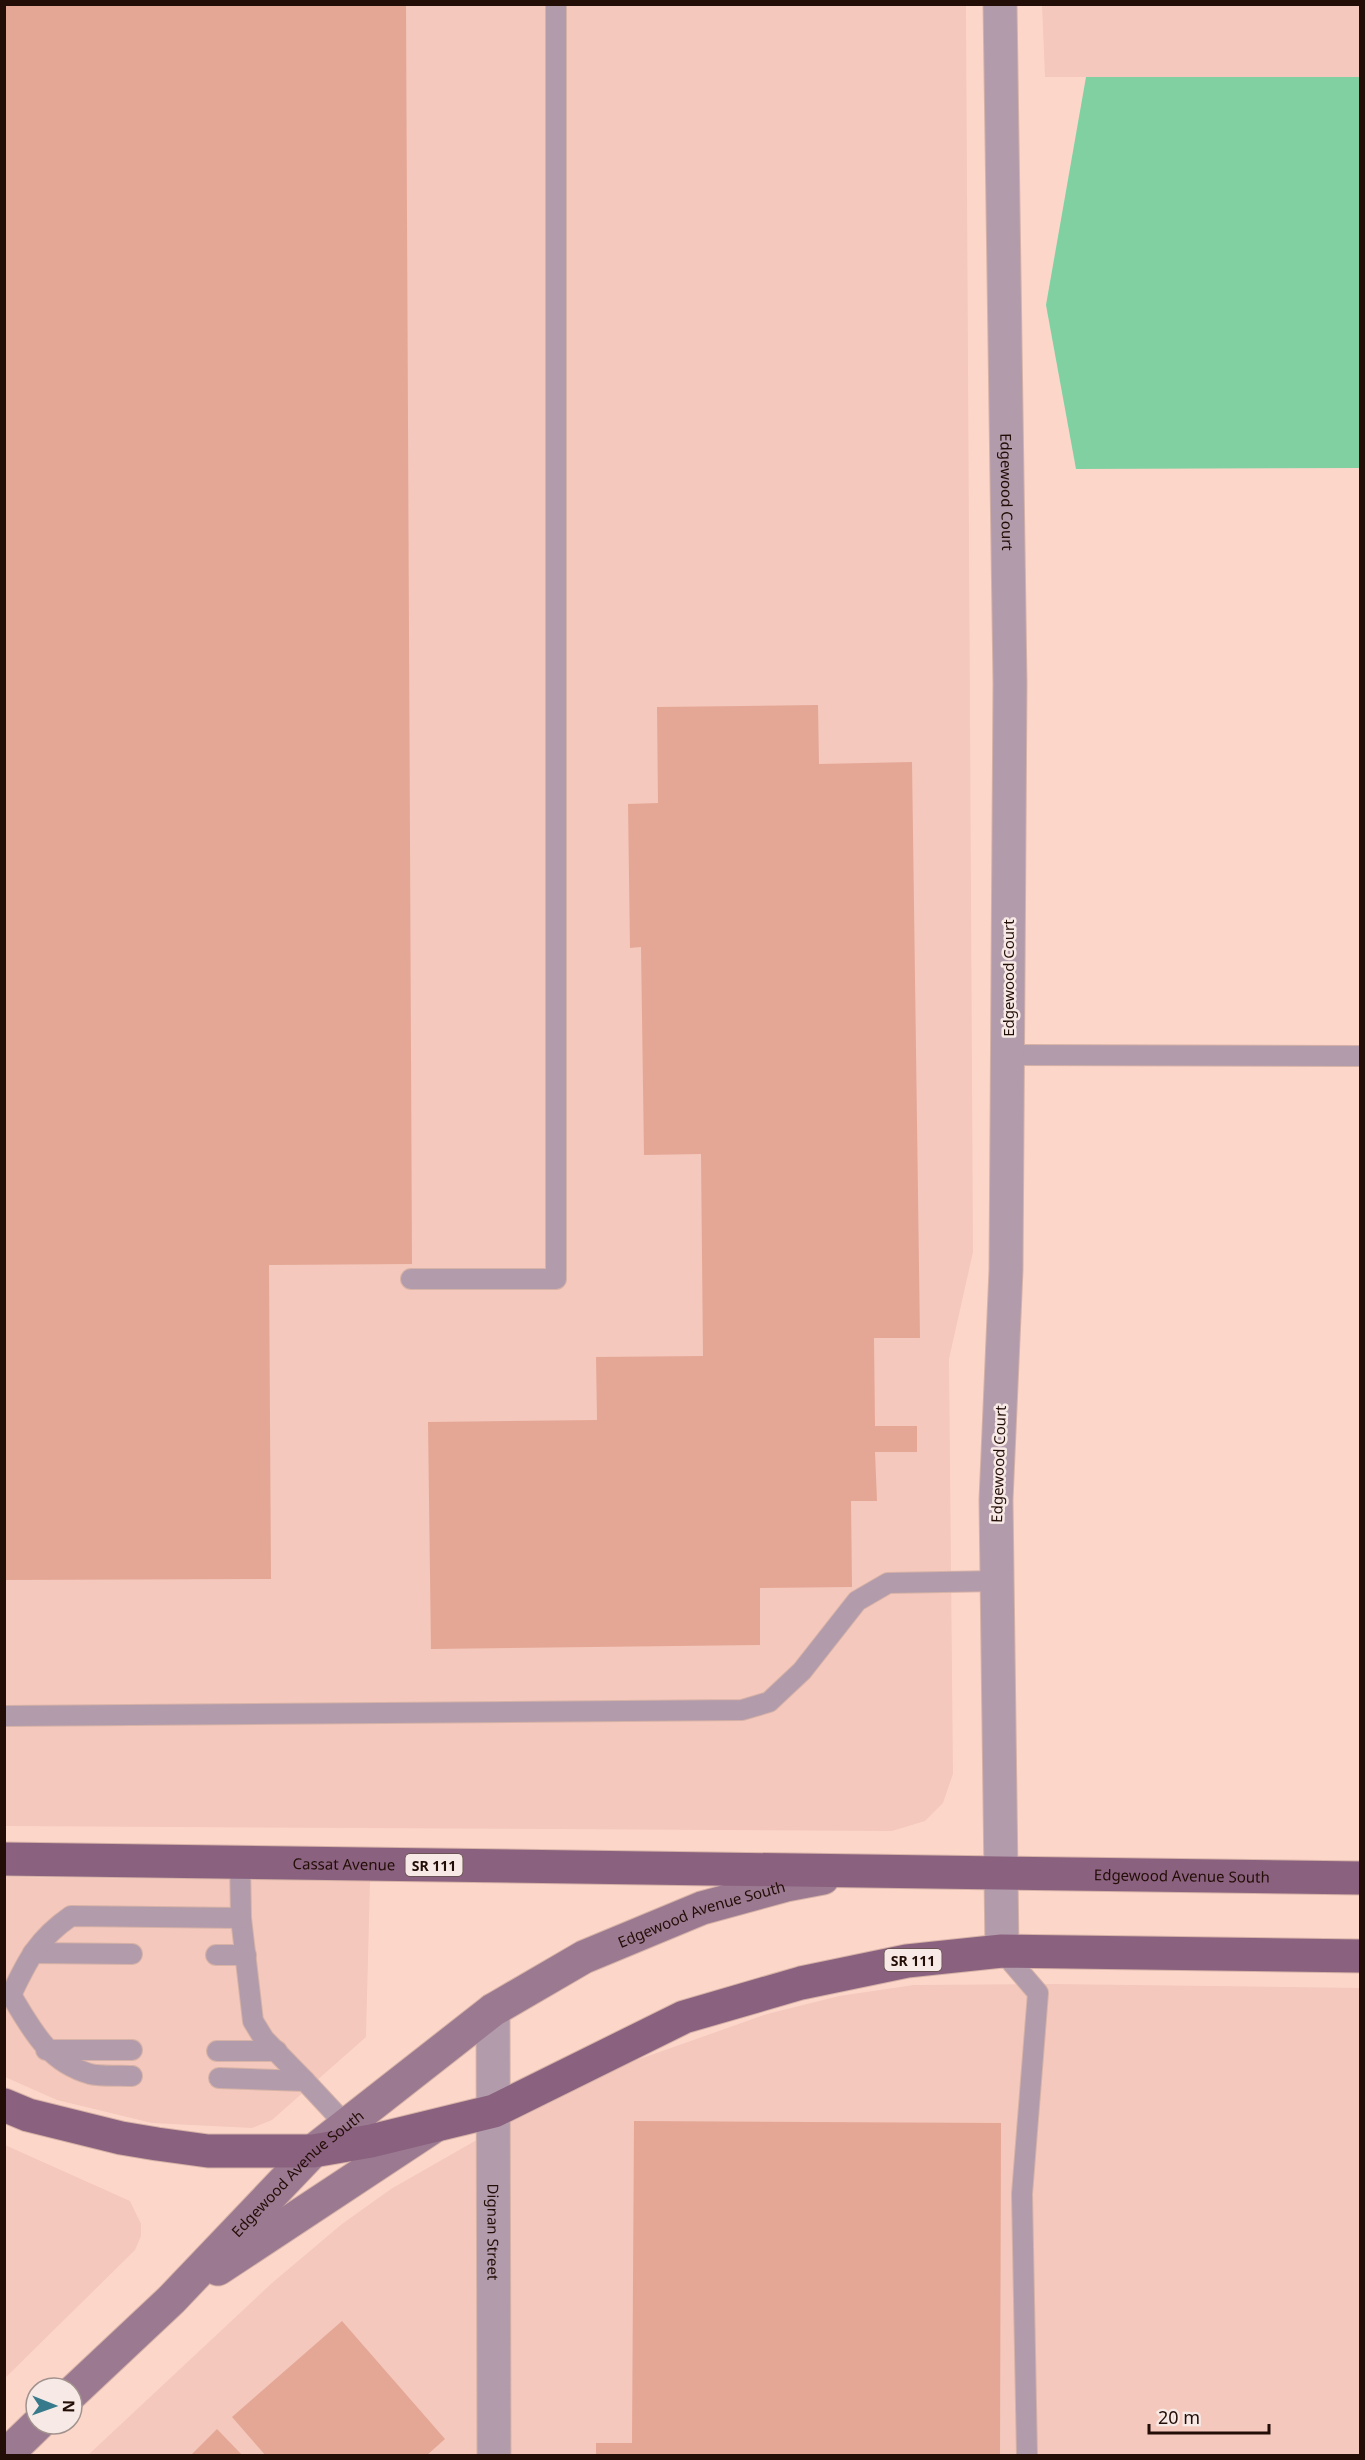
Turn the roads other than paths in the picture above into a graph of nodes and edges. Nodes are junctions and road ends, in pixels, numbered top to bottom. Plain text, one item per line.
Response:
1 (555, 4) edge
2 (1000, 4) edge
3 (1009, 1055) junction
4 (1360, 1056) edge
5 (411, 1279) dead end
6 (997, 1581) junction
7 (4, 1716) edge
8 (4, 1859) edge
9 (240, 1862) junction
10 (863, 1871) junction
11 (1002, 1873) junction
12 (1360, 1878) edge
13 (241, 1918) junction
14 (1002, 1951) junction
15 (33, 1953) junction
16 (132, 1954) dead end
17 (216, 1955) dead end
18 (246, 1955) junction
19 (1360, 1956) edge
20 (8, 1995) edge
21 (493, 2010) junction
22 (46, 2050) junction
23 (132, 2050) dead end
24 (217, 2051) dead end
25 (277, 2051) junction
26 (132, 2076) dead end
27 (219, 2078) dead end
28 (305, 2081) junction
29 (4, 2105) edge
30 (494, 2111) junction
31 (346, 2125) junction
32 (435, 2126) junction
33 (313, 2151) junction
34 (171, 2300) junction
35 (84, 2381) edge
36 (494, 2456) edge
37 (1027, 2456) edge

1 - 5 lane
2 - 3 street, Edgewood Court
3 - 4 lane
3 - 6 street, Edgewood Court
6 - 7 lane
6 - 11 street, Edgewood Court
8 - 9 main road, Cassat Avenue / SR 111
9 - 10 main road, Cassat Avenue / SR 111
9 - 13 lane
10 - 11 main road, Edgewood Avenue South / SR 111
10 - 21 main road, Edgewood Avenue South
11 - 12 main road, Edgewood Avenue South / SR 111
11 - 14 street, Edgewood Court
13 - 15 lane
13 - 18 lane
14 - 19 main road, Edgewood Avenue South / SR 111
14 - 30 main road, Edgewood Avenue South / SR 111
14 - 37 lane
15 - 16 lane
15 - 20 lane
17 - 18 lane
18 - 25 lane
20 - 22 lane
21 - 30 street, Dignan Street
21 - 31 main road, Edgewood Avenue South
22 - 23 lane
22 - 26 lane
24 - 25 lane
25 - 28 lane
27 - 28 lane
28 - 31 lane
29 - 33 main road, SR 111
30 - 32 main road, Edgewood Avenue South / SR 111
30 - 36 street, Dignan Street
31 - 33 main road, Edgewood Avenue South
32 - 33 main road, SR 111
32 - 34 main road, Edgewood Avenue South
33 - 34 main road, Edgewood Avenue South
34 - 35 main road, Edgewood Avenue South

